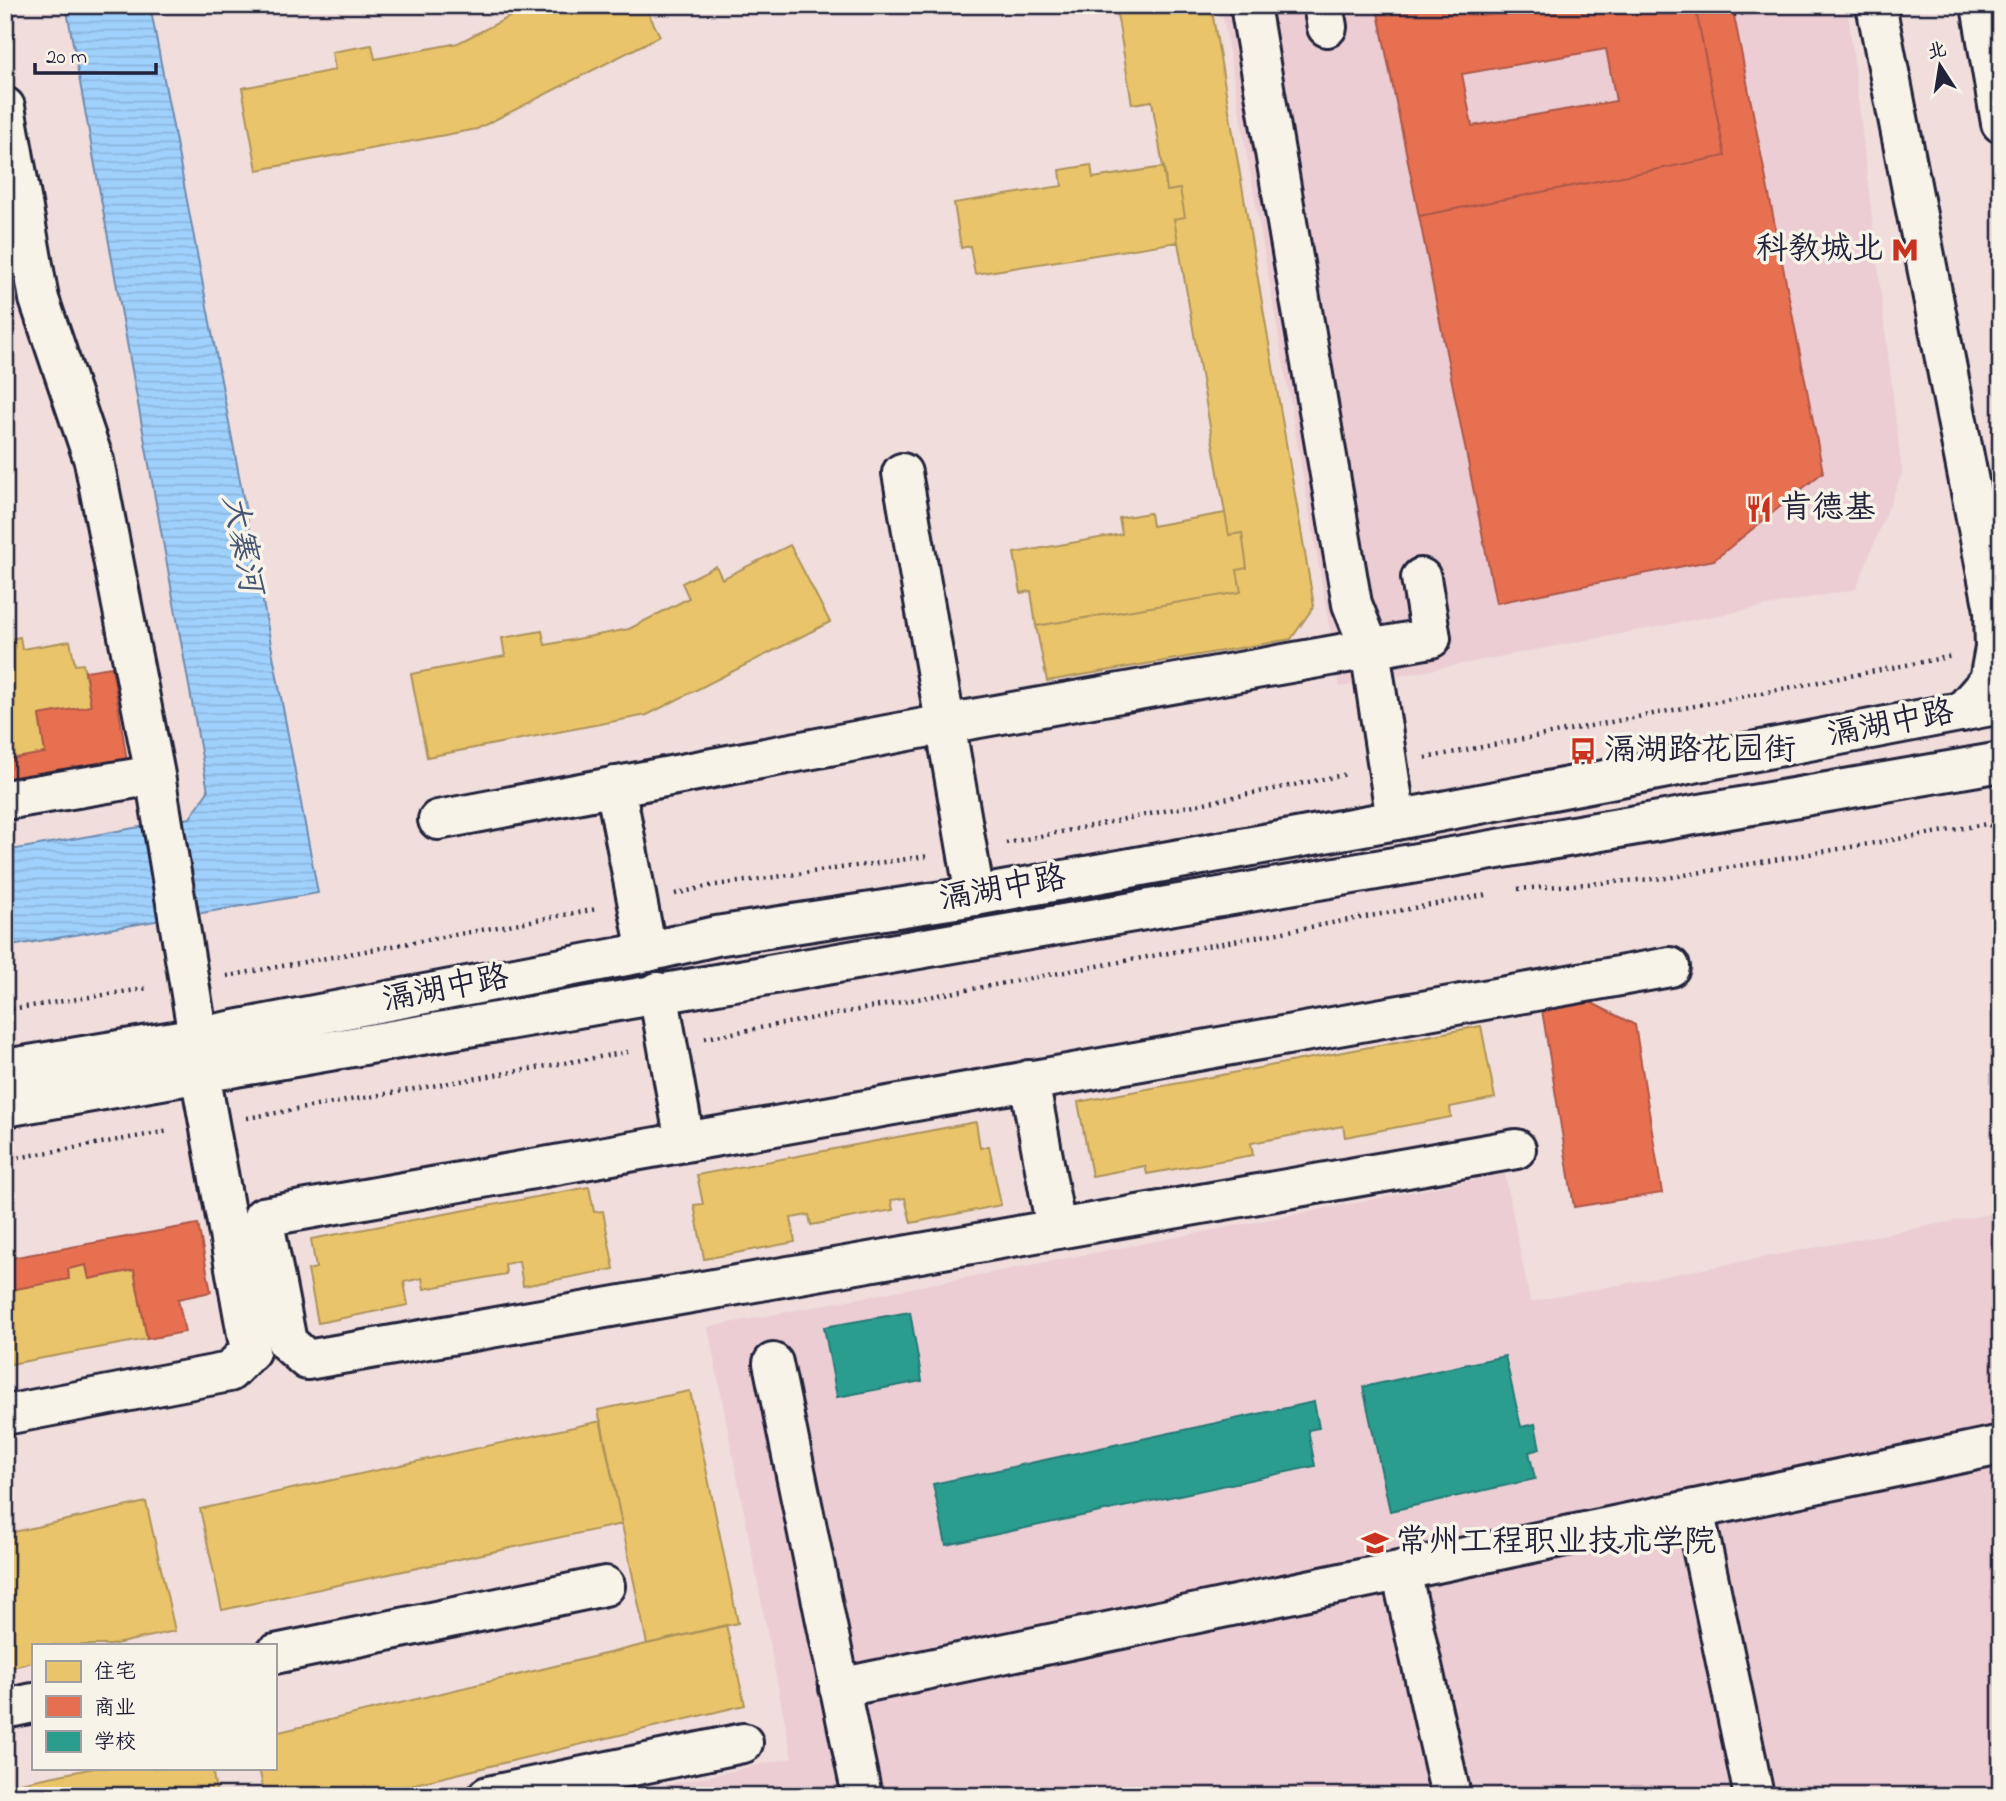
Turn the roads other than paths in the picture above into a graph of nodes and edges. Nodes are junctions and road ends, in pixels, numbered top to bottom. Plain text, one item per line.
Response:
1 (1250, 5) edge
2 (1272, 5) edge
3 (1877, 5) edge
4 (1981, 5) edge
5 (5, 107) edge
6 (2001, 123) edge
7 (1312, 298) junction
8 (902, 472) dead end
9 (1420, 578) dead end
10 (1370, 649) junction
11 (2001, 705) edge
12 (1962, 712) junction
13 (945, 724) junction
14 (2001, 762) edge
15 (615, 786) junction
16 (158, 792) junction
17 (5, 800) edge
18 (438, 820) dead end
19 (1396, 820) junction
20 (975, 896) junction
21 (647, 952) junction
22 (1670, 967) dead end
23 (658, 992) junction
24 (199, 1055) junction
25 (5, 1069) edge
26 (1029, 1080) junction
27 (5, 1107) edge
28 (685, 1142) junction
29 (1516, 1149) dead end
30 (1056, 1229) junction
31 (773, 1363) dead end
32 (5, 1415) edge
33 (2001, 1445) edge
34 (1694, 1509) junction
35 (1401, 1571) junction
36 (605, 1586) dead end
37 (276, 1654) edge
38 (839, 1688) junction
39 (32, 1703) edge
40 (5, 1709) edge
41 (743, 1743) dead end
42 (488, 1796) edge
43 (862, 1796) edge
44 (1451, 1796) edge
45 (1754, 1796) edge

1 - 7 main road
2 - 7 main road
3 - 12 main road
4 - 6 main road
5 - 16 main road
7 - 10 main road
8 - 13 main road
9 - 10 main road
10 - 13 main road
10 - 19 main road
11 - 12 main road, 滆湖中路
12 - 19 main road, 滆湖中路
13 - 15 main road
13 - 20 main road
14 - 23 main road, 滆湖中路
15 - 18 main road
15 - 21 main road
16 - 17 main road
16 - 24 main road
19 - 20 main road, 滆湖中路
20 - 21 main road, 滆湖中路
21 - 24 main road, 滆湖中路
22 - 26 main road
23 - 24 main road, 滆湖中路
23 - 28 main road
24 - 25 main road, 滆湖中路
24 - 27 main road, 滆湖中路
24 - 32 main road
26 - 28 main road
26 - 30 main road
28 - 30 main road
29 - 30 main road
31 - 38 main road
33 - 34 main road
34 - 35 main road
34 - 45 main road
35 - 38 main road
35 - 44 main road
36 - 37 main road
38 - 43 main road
39 - 40 main road
41 - 42 main road

